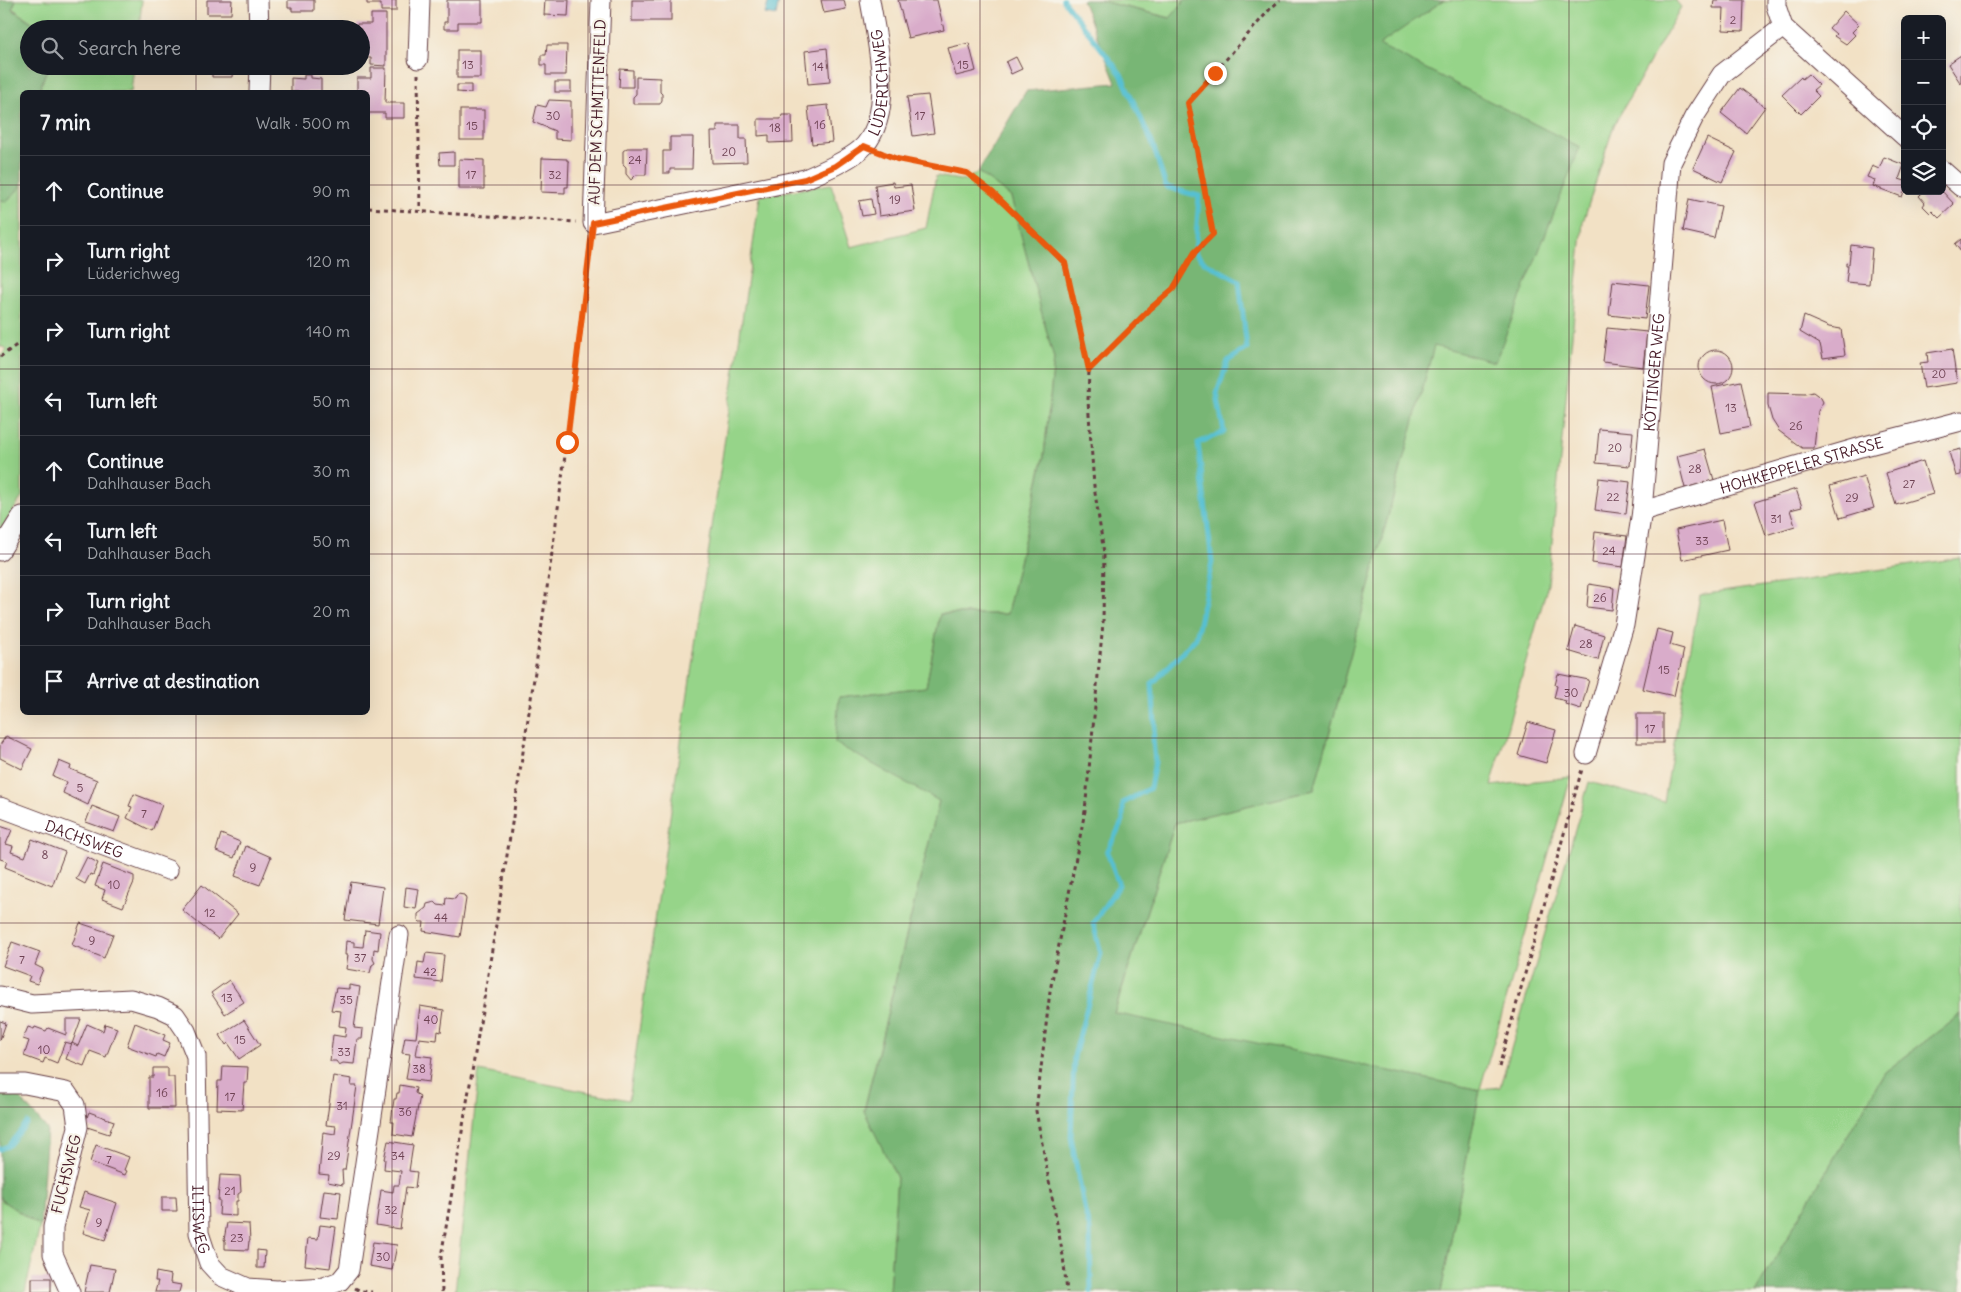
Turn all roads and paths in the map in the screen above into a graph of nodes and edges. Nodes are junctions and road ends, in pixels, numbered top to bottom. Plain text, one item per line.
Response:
1 (258, 0) edge
2 (420, 0) edge
3 (601, 0) edge
4 (870, 0) edge
5 (1280, 0) edge
6 (1776, 0) edge
7 (259, 20) edge
8 (1783, 28) junction
9 (418, 59) joint
10 (259, 75) edge
11 (258, 90) edge
12 (1901, 132) edge
13 (864, 146) junction
14 (1946, 174) edge
15 (1961, 187) edge
16 (370, 208) edge
17 (420, 211) junction
18 (593, 223) junction
19 (20, 342) edge
20 (0, 356) edge
21 (1089, 370) junction
22 (1961, 422) edge
23 (1642, 511) junction
24 (20, 519) edge
25 (0, 551) edge
26 (1586, 754) joint
27 (0, 807) edge
28 (168, 870) dead end
29 (399, 935) dead end
30 (0, 996) edge
31 (1499, 1067) dead end
32 (0, 1084) edge
33 (219, 1287) edge
34 (70, 1292) edge
35 (442, 1292) edge
36 (1067, 1292) edge

1 - 7 street
2 - 9 street
3 - 18 street, AUF DEM SCHMITTENFELD
4 - 13 street, LÜDERICHWEG
5 - 21 path
6 - 8 street
8 - 12 street
8 - 23 street, KÖTTINGER WEG
9 - 17 path
10 - 11 street
13 - 18 street, LÜDERICHWEG
13 - 21 path
14 - 15 street
16 - 17 path
17 - 18 path
18 - 35 path
19 - 20 path
21 - 36 path
22 - 23 street, HOHKEPPELER STRASSE
23 - 26 street, KÖTTINGER WEG
24 - 25 street
26 - 31 path
27 - 28 street, DACHSWEG
29 - 33 street, ILTISWEG
30 - 33 street, ILTISWEG
32 - 34 street, FUCHSWEG

